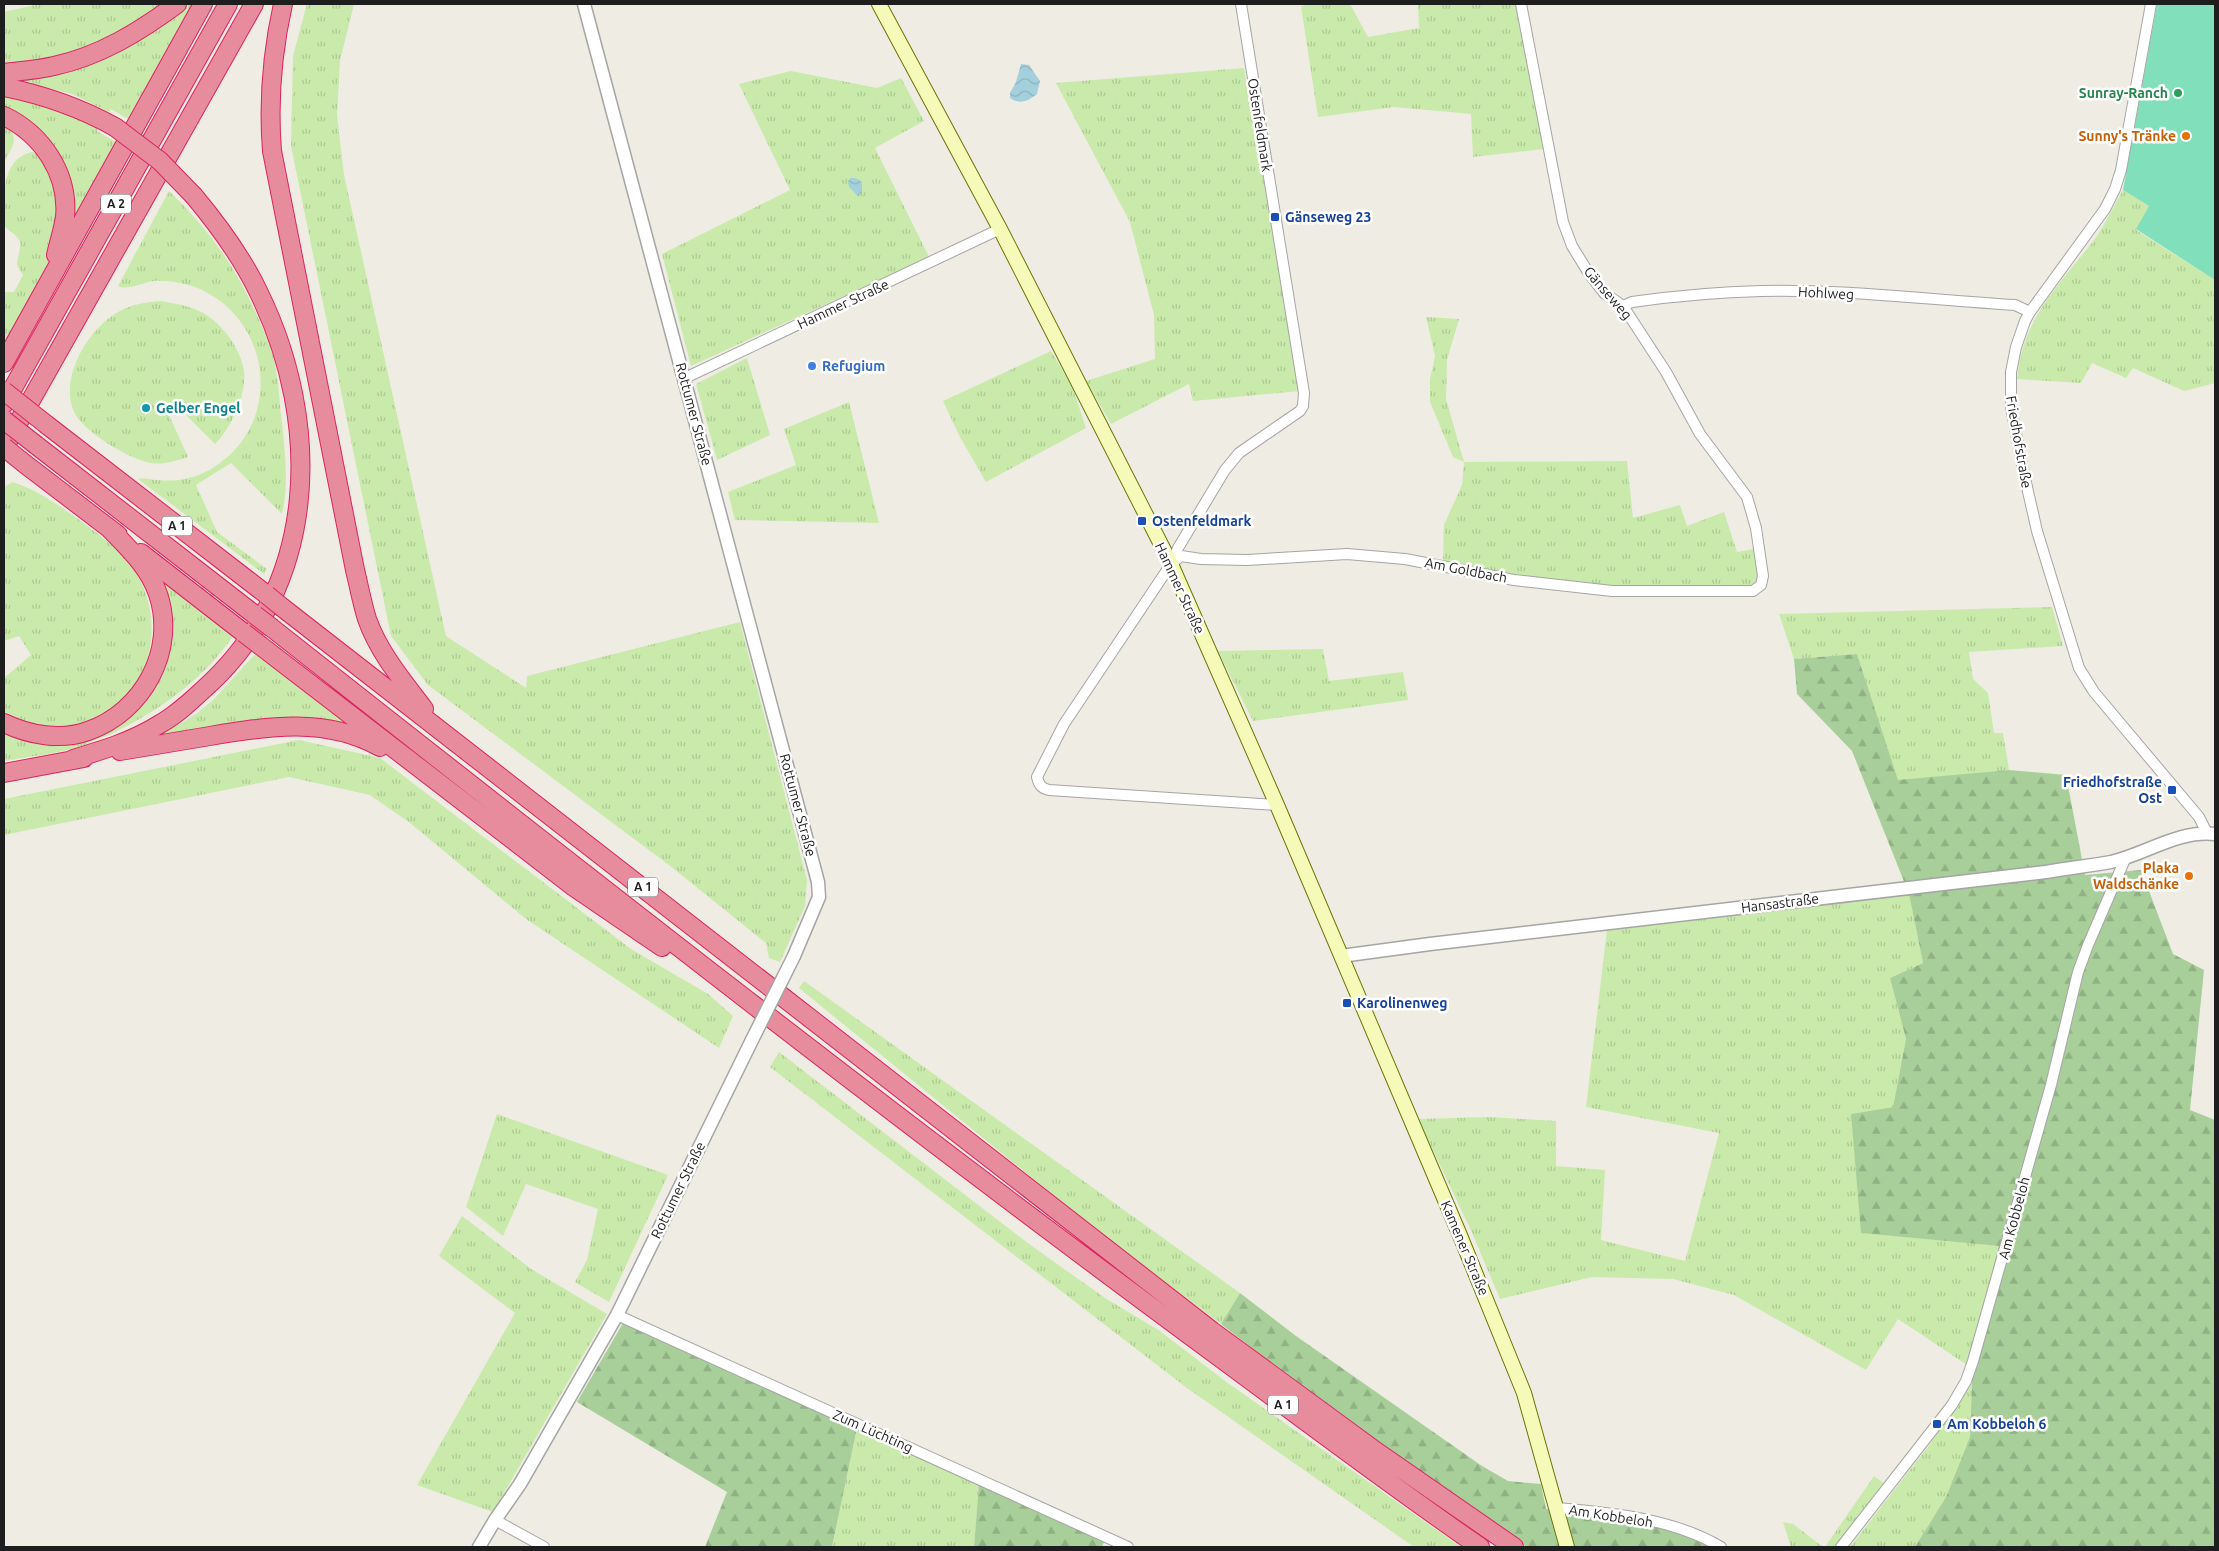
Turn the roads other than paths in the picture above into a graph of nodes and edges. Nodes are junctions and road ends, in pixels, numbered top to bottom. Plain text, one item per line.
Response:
1 (177, 4) edge
2 (203, 4) edge
3 (228, 4) edge
4 (254, 4) edge
5 (283, 4) edge
6 (584, 4) edge
7 (880, 4) edge
8 (1241, 4) edge
9 (1521, 4) edge
10 (2151, 4) edge
11 (4, 73) edge
12 (4, 87) edge
13 (4, 116) edge
14 (1000, 229) junction
15 (1622, 306) junction
16 (2030, 312) junction
17 (7, 357) edge
18 (685, 378) junction
19 (4, 391) edge
20 (4, 404) edge
21 (4, 420) edge
22 (4, 448) edge
23 (109, 528) junction
24 (1171, 564) junction
25 (1761, 585) joint
26 (4, 723) edge
27 (440, 730) junction
28 (73, 760) junction
29 (420, 769) junction
30 (4, 773) edge
31 (1277, 805) junction
32 (2211, 833) edge
33 (2126, 857) junction
34 (1341, 956) junction
35 (728, 986) junction
36 (617, 1315) junction
37 (1557, 1508) junction
38 (494, 1520) junction
39 (479, 1547) edge
40 (544, 1547) edge
41 (1128, 1547) edge
42 (1480, 1547) edge
43 (1514, 1547) edge
44 (1567, 1547) edge
45 (1721, 1547) edge
46 (1841, 1547) edge

1 - 11 highway
2 - 17 highway
3 - 20 highway, A 2
4 - 22 highway, A 2
5 - 27 highway
6 - 18 street, Rottumer Straße
7 - 14 main road, Hammer Straße
8 - 24 street, Ostenfeldmark
9 - 15 street, Gänseweg
10 - 16 street, Friedhofstraße
12 - 28 highway, bridge
13 - 17 highway
14 - 18 street, Hammer Straße
14 - 24 main road, Hammer Straße
15 - 16 street, Hohlweg
15 - 25 street, Gänseweg
16 - 32 street, Friedhofstraße
18 - 36 street, Rottumer Straße, bridge
19 - 27 highway, A 1, bridge
21 - 35 highway, A 1, bridge
22 - 23 highway, bridge
23 - 26 highway
23 - 29 highway, bridge
24 - 25 street, Am Goldbach
24 - 31 main road, Hammer Straße
24 - 31 street, Ostenfeldmark
27 - 43 highway, A 1
28 - 29 highway
28 - 30 highway
29 - 35 highway
31 - 34 main road, Hammer Straße
32 - 33 street, Hansastraße
33 - 34 street, Hansastraße
33 - 46 street, Am Kobbeloh
34 - 37 main road, Kamener Straße
35 - 42 highway, A 1
36 - 38 street, Rottumer Straße
36 - 41 street, Zum Lüchting
37 - 44 main road, Kamener Straße
37 - 45 street, Am Kobbeloh
38 - 39 street, Rottumer Straße
38 - 40 street

